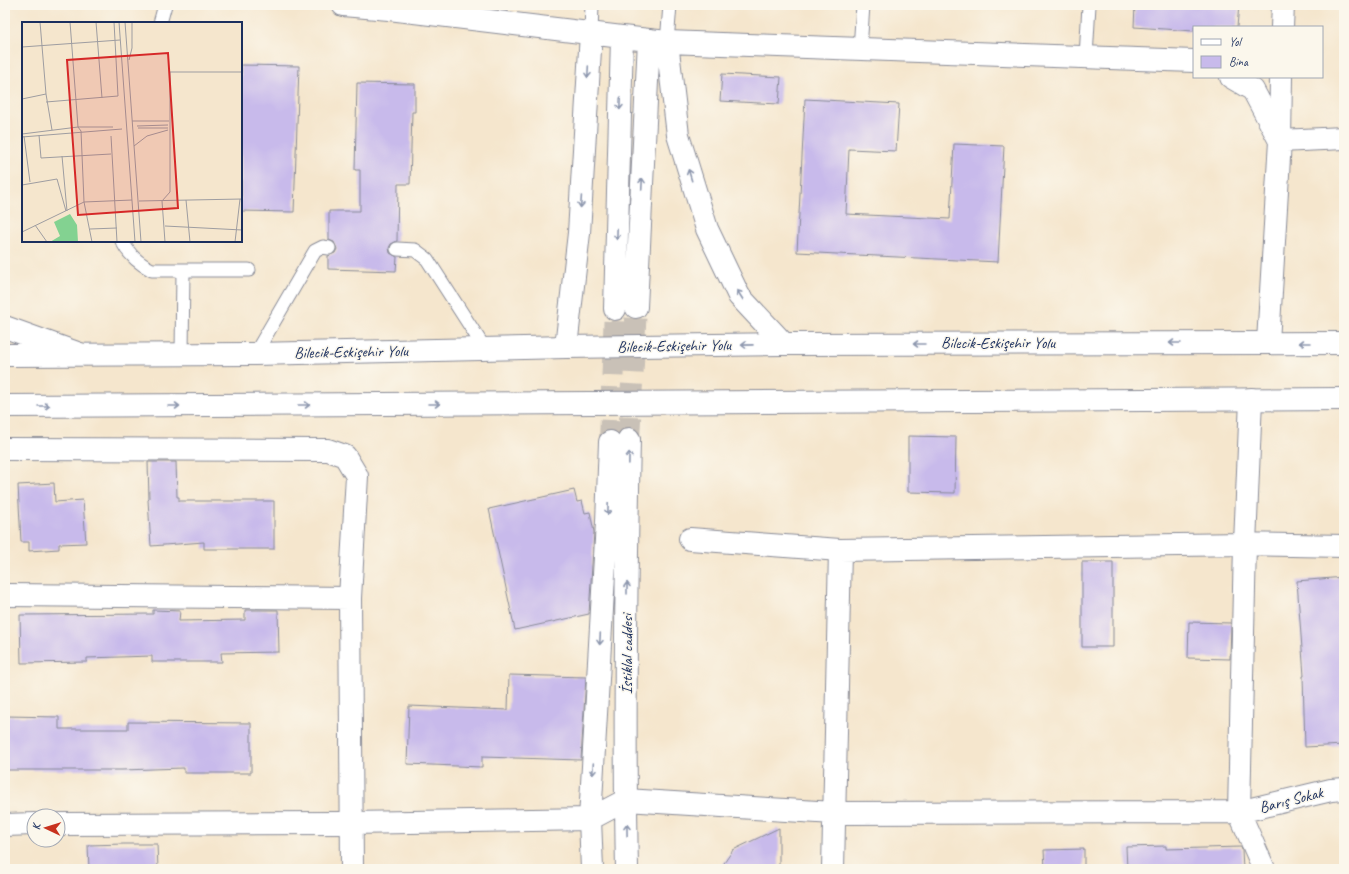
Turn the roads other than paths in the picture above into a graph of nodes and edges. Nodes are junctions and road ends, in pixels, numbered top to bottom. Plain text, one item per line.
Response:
1 (165, 5) edge
2 (343, 5) edge
3 (592, 5) edge
4 (670, 5) edge
5 (863, 5) edge
6 (1089, 5) edge
7 (1283, 5) edge
8 (390, 7) edge
9 (160, 22) edge
10 (1282, 26) edge
11 (590, 33) junction
12 (622, 37) junction
13 (658, 41) junction
14 (860, 49) junction
15 (1086, 57) junction
16 (1193, 61) edge
17 (1233, 78) edge
18 (1281, 78) edge
19 (1344, 138) edge
20 (1280, 141) junction
21 (123, 242) edge
22 (328, 248) dead end
23 (397, 249) dead end
24 (183, 270) junction
25 (248, 270) dead end
26 (5, 327) edge
27 (1268, 342) junction
28 (1344, 343) edge
29 (784, 344) junction
30 (566, 347) junction
31 (484, 349) junction
32 (182, 354) junction
33 (255, 354) junction
34 (5, 355) edge
35 (82, 355) junction
36 (1251, 399) junction
37 (1344, 399) edge
38 (5, 406) edge
39 (5, 449) edge
40 (690, 539) dead end
41 (1245, 544) junction
42 (1344, 546) edge
43 (840, 550) junction
44 (5, 595) edge
45 (350, 598) junction
46 (1344, 789) edge
47 (626, 800) junction
48 (1239, 812) junction
49 (834, 813) junction
50 (590, 819) junction
51 (5, 824) edge
52 (26, 824) edge
53 (66, 824) edge
54 (351, 824) junction
55 (352, 869) edge
56 (592, 869) edge
57 (627, 869) edge
58 (834, 869) edge
59 (1264, 869) edge

1 - 9 lane
2 - 8 street
3 - 11 lane
4 - 13 lane
5 - 14 lane
6 - 15 lane
7 - 10 street
8 - 11 street
11 - 12 street
11 -> 30 street
12 - 13 street
12 -> 13 street
13 - 14 street
29 -> 13 street
14 - 15 street
15 - 16 street
17 - 20 street
18 - 20 street
19 - 20 street
20 - 27 street
21 - 24 lane
22 - 33 lane
23 - 31 lane
24 - 25 lane
24 - 32 lane
26 - 35 street
28 -> 27 street, Bilecik-Eskişehir Yolu
27 -> 29 street, Bilecik-Eskişehir Yolu
29 -> 30 street, Bilecik-Eskişehir Yolu
30 - 31 street, Bilecik-Eskişehir Yolu
31 - 33 street, Bilecik-Eskişehir Yolu
32 - 33 street, Bilecik-Eskişehir Yolu
32 - 35 street, Bilecik-Eskişehir Yolu
34 - 35 street, Bilecik-Eskişehir Yolu
36 - 37 street
38 -> 36 street
36 - 41 street
39 - 45 street
40 - 43 street
41 - 42 street
41 - 43 street
41 - 48 street
43 - 49 street
44 - 45 street
45 - 54 street
46 - 48 street, Barış Sokak
47 - 49 street, Barış Sokak
47 - 50 street
47 -> 50 street, İstiklal caddesi
57 -> 47 street, İstiklal caddesi
48 - 49 street, Barış Sokak
48 - 59 street
49 - 58 street
50 - 54 street
50 - 56 street
51 - 52 street
53 - 54 street
54 - 55 street

